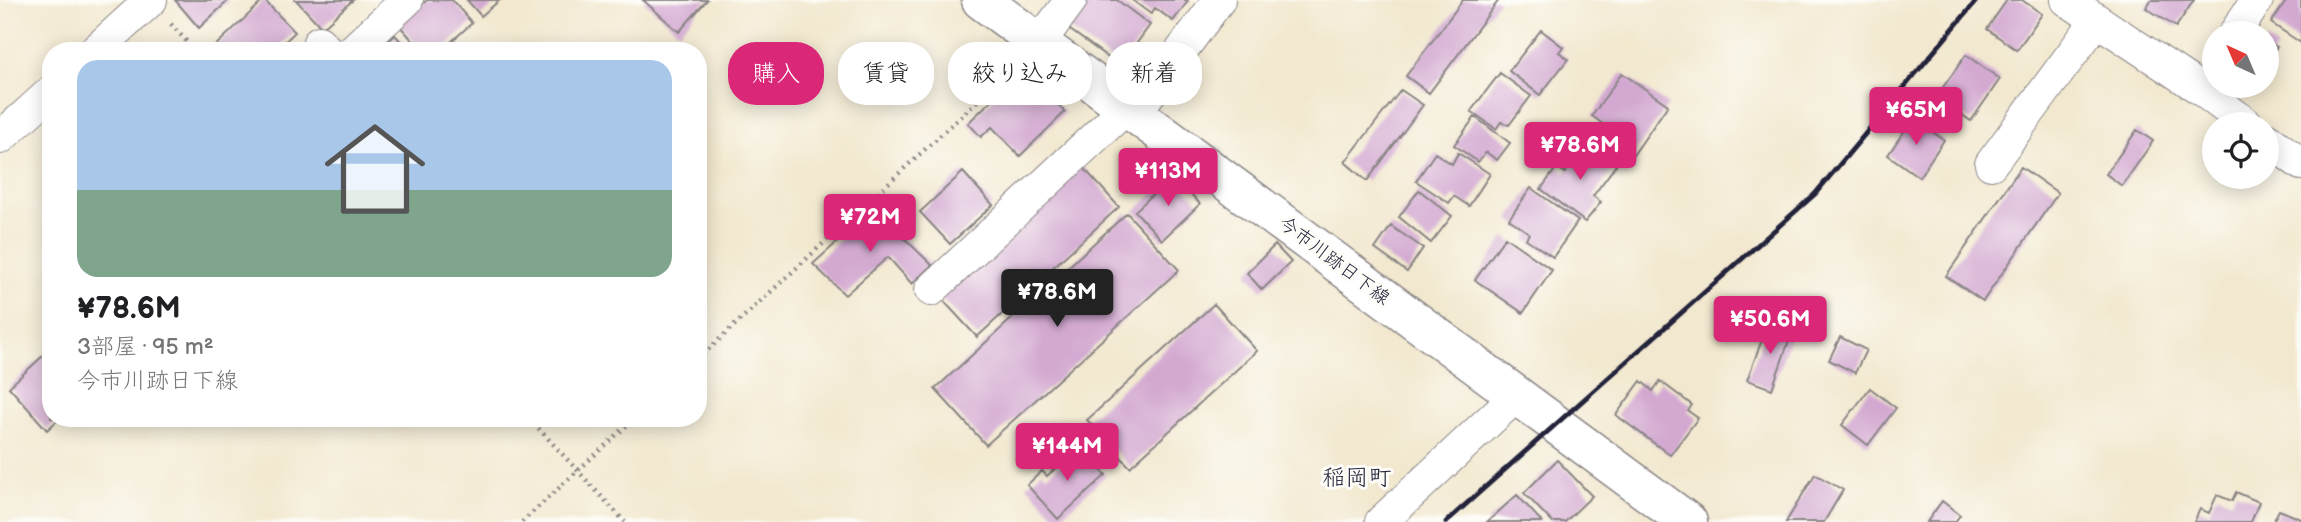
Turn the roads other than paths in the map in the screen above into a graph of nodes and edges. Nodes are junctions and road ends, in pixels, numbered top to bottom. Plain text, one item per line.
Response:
1 (151, 0) edge
2 (407, 0) edge
3 (981, 0) edge
4 (1071, 0) edge
5 (1219, 0) edge
6 (2067, 0) edge
7 (2257, 0) edge
8 (2097, 20) junction
9 (2243, 21) edge
10 (105, 42) edge
11 (362, 42) edge
12 (1038, 42) edge
13 (1040, 42) edge
14 (2202, 74) edge
15 (1092, 82) edge
16 (2225, 98) edge
17 (42, 100) edge
18 (1131, 110) junction
19 (2237, 112) edge
20 (0, 138) edge
21 (2279, 148) edge
22 (1991, 164) dead end
23 (2301, 164) edge
24 (931, 290) dead end
25 (1516, 396) junction
26 (1381, 522) edge
27 (1688, 522) edge

1 - 10 street
2 - 11 street
3 - 12 street, 今市川跡日下線
4 - 13 street
5 - 18 street
6 - 8 street
7 - 9 street
8 - 14 street
8 - 22 street
15 - 18 street, 今市川跡日下線
16 - 19 street
17 - 20 street
18 - 24 street
18 - 25 street, 今市川跡日下線
21 - 23 street
25 - 26 street
25 - 27 street, 今市川跡日下線

